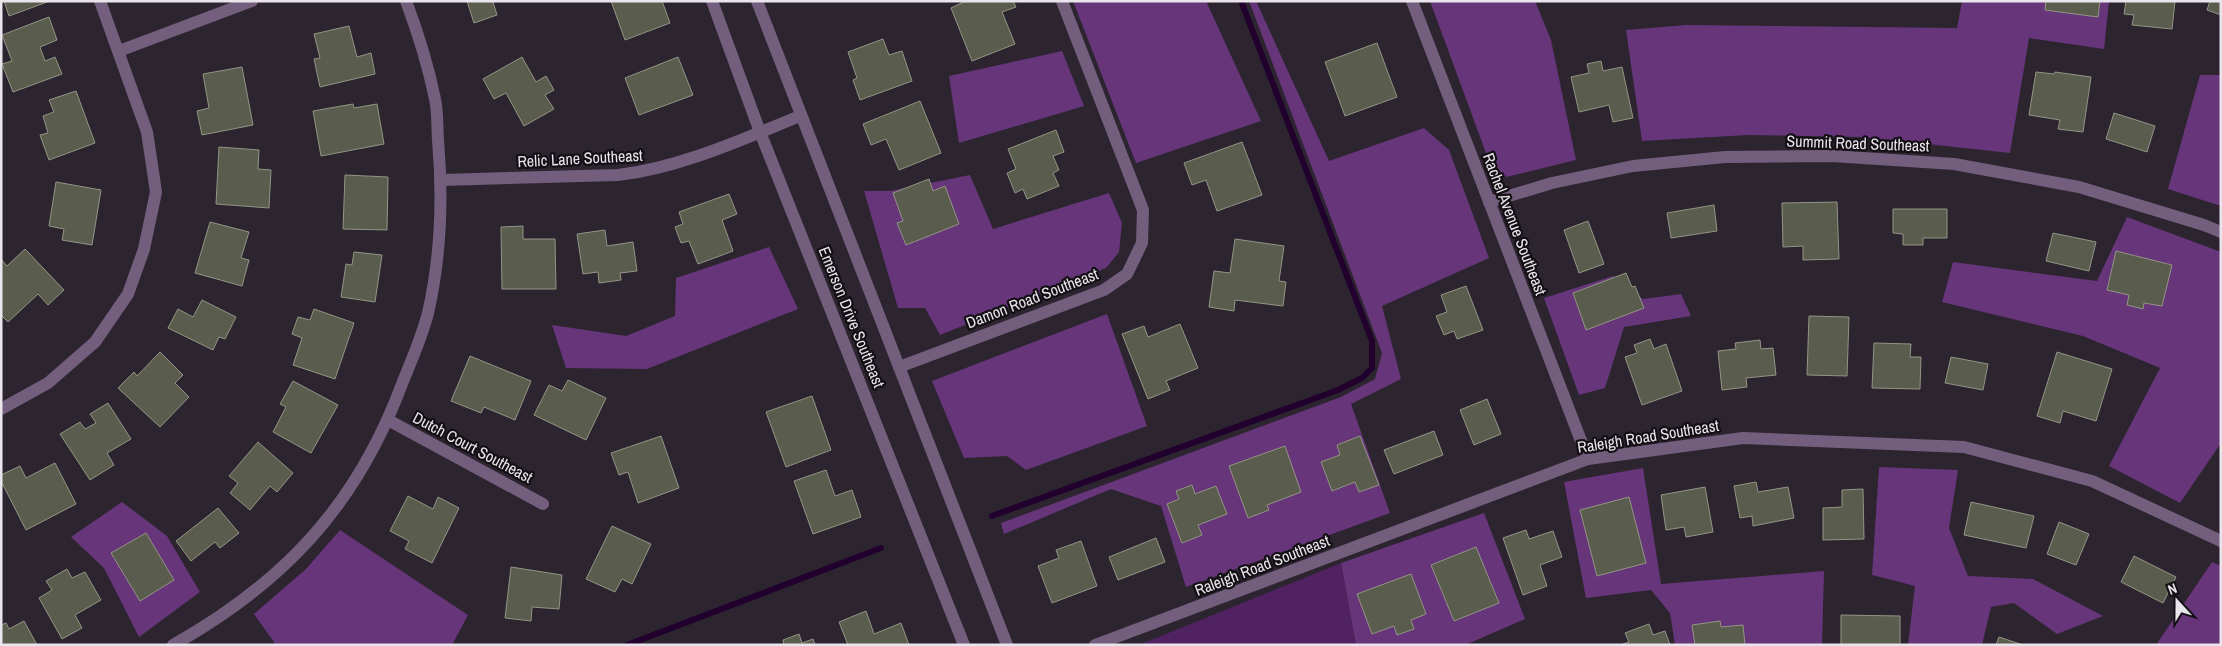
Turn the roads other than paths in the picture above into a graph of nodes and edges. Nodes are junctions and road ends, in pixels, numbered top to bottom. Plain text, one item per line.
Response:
1 (100, 1) edge
2 (252, 1) edge
3 (406, 1) edge
4 (712, 1) edge
5 (757, 1) edge
6 (1062, 1) edge
7 (1412, 1) edge
8 (119, 51) junction
9 (800, 116) junction
10 (760, 132) junction
11 (442, 180) junction
12 (1489, 202) junction
13 (2221, 232) edge
14 (899, 367) junction
15 (1, 409) edge
16 (388, 420) junction
17 (1588, 459) junction
18 (543, 504) dead end
19 (2221, 541) edge
20 (173, 645) edge
21 (964, 645) edge
22 (1007, 645) edge
23 (1095, 645) edge

1 - 8 street
2 - 8 street
3 - 11 street
4 - 10 street, Emerson Drive Southeast
5 - 9 street, Emerson Drive Southeast
6 - 14 street, Damon Road Southeast
7 - 12 street, Rachel Avenue Southeast
8 - 15 street
9 - 10 street, Relic Lane Southeast
9 - 14 street, Emerson Drive Southeast
10 - 11 street, Relic Lane Southeast
10 - 21 street, Emerson Drive Southeast
11 - 16 street
12 - 13 street, Summit Road Southeast
12 - 17 street, Rachel Avenue Southeast
14 - 22 street, Emerson Drive Southeast
16 - 18 street, Dutch Court Southeast
16 - 20 street
17 - 19 street, Raleigh Road Southeast
17 - 23 street, Raleigh Road Southeast

